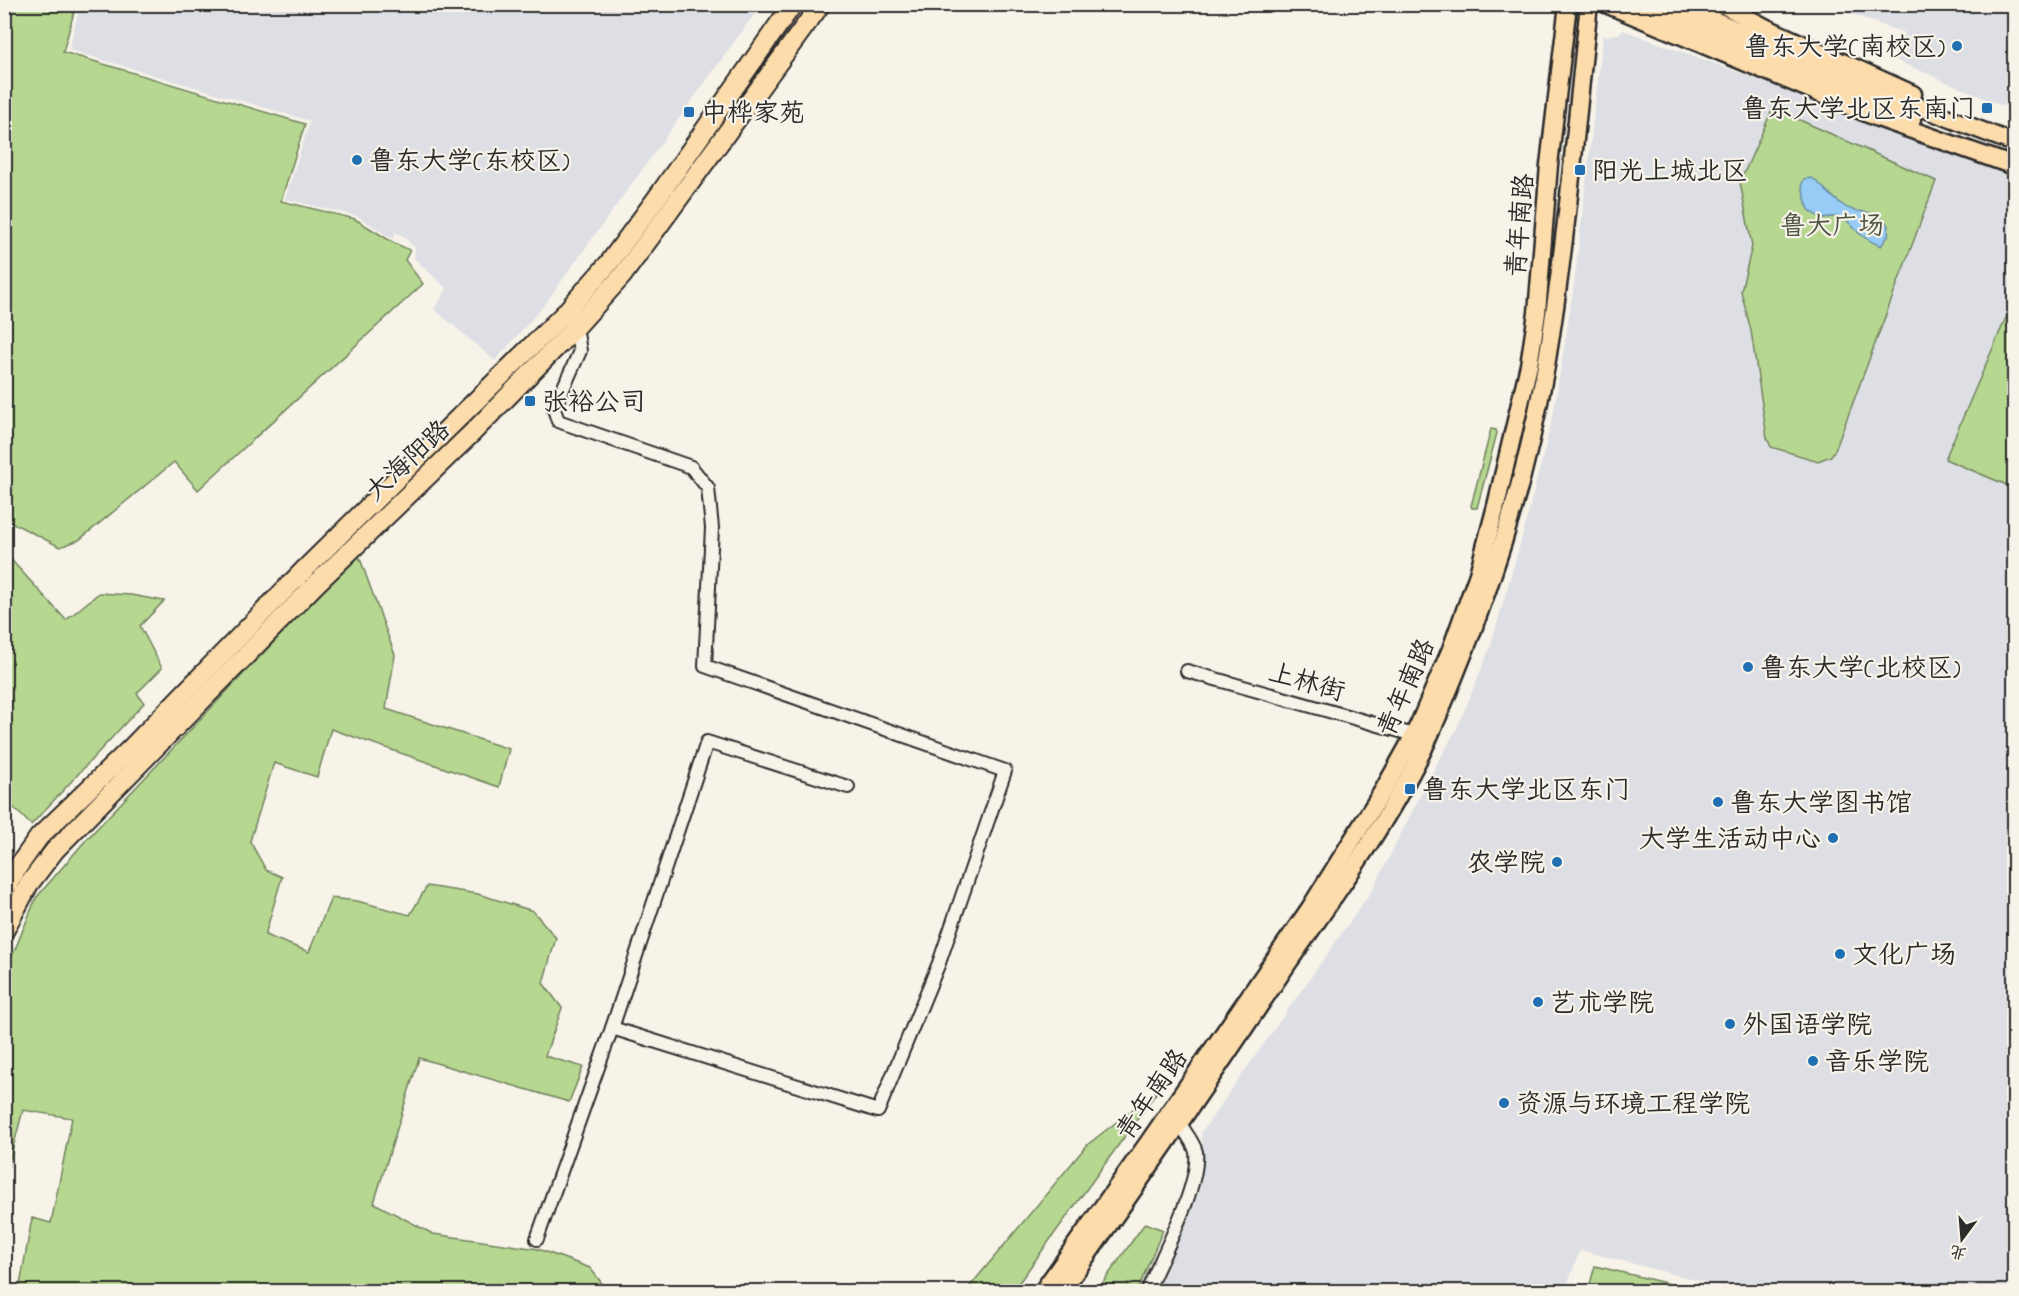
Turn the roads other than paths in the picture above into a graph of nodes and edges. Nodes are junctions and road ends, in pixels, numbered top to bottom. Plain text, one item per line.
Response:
1 (793, 4) edge
2 (821, 4) edge
3 (1568, 4) edge
4 (1589, 4) edge
5 (1606, 4) edge
6 (1645, 4) edge
7 (1677, 4) edge
8 (1721, 4) edge
9 (2014, 142) edge
10 (2014, 165) edge
11 (570, 321) junction
12 (1187, 671) dead end
13 (1414, 735) junction
14 (848, 787) dead end
15 (4, 892) edge
16 (4, 931) edge
17 (612, 1028) junction
18 (1180, 1124) junction
19 (537, 1239) dead end
20 (1042, 1292) edge
21 (1061, 1292) edge
22 (1147, 1292) edge

1 - 11 highway, 大海阳路
2 - 11 highway, 大海阳路
3 - 13 main road, 青年南路
4 - 18 main road, 青年南路
5 - 10 main road
6 - 10 main road
7 - 9 main road
8 - 9 main road
11 - 15 highway, 大海阳路
11 - 16 highway, 大海阳路
11 - 17 street
12 - 13 street, 上林街
13 - 20 main road, 青年南路
14 - 17 street
17 - 19 street
18 - 21 main road, 青年南路
18 - 22 street

